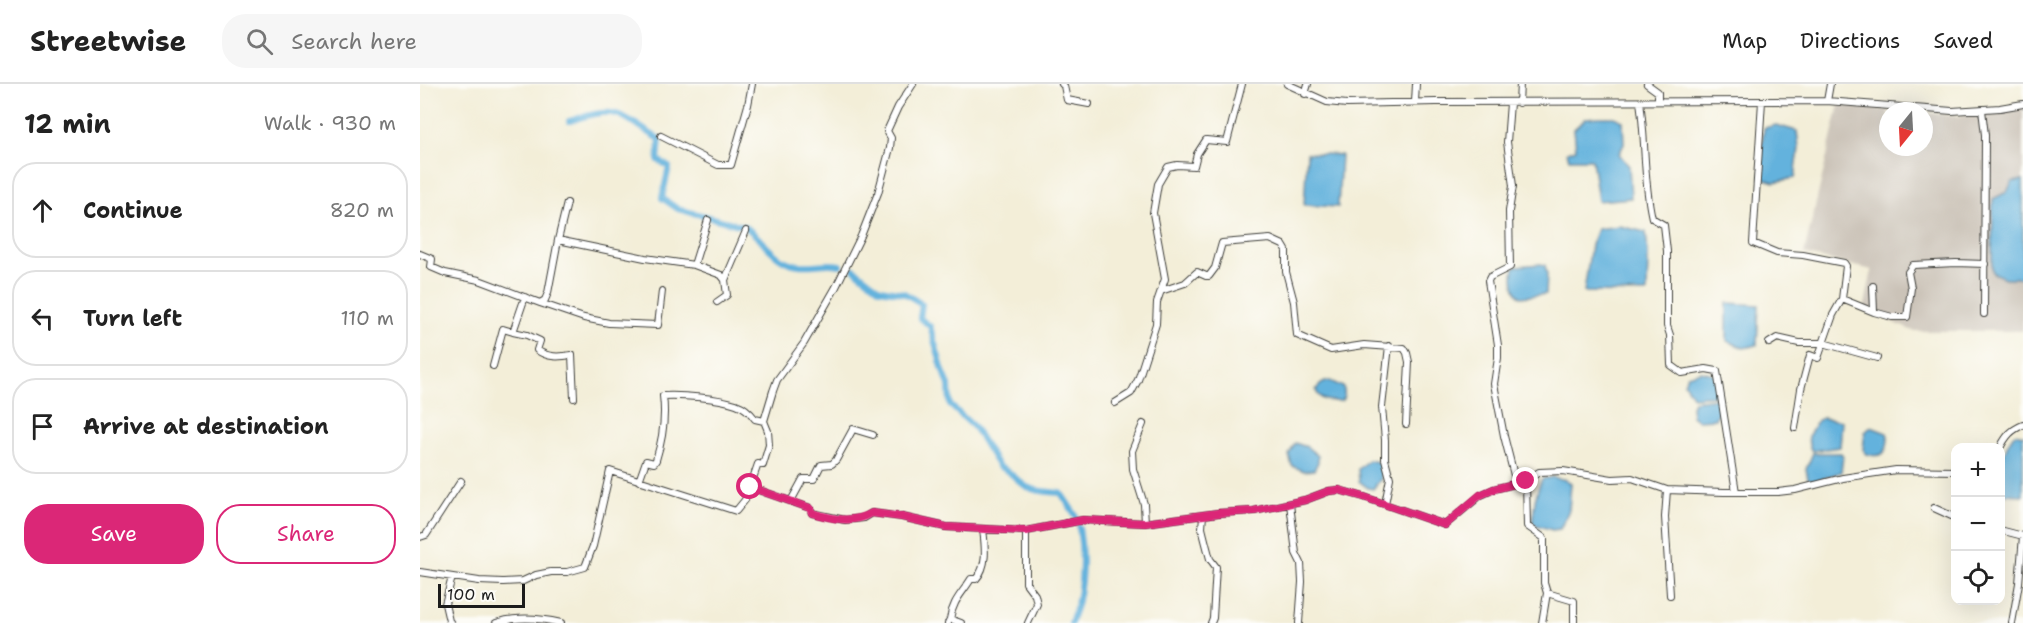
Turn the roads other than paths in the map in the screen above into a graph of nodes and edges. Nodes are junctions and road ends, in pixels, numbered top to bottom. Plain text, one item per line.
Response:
1 (752, 84) edge
2 (913, 84) edge
3 (1062, 84) edge
4 (1242, 84) edge
5 (1287, 84) edge
6 (1308, 84) edge
7 (1416, 84) edge
8 (1520, 84) edge
9 (1647, 84) edge
10 (1830, 84) edge
11 (1305, 94) junction
12 (1762, 100) junction
13 (1827, 100) junction
14 (1658, 101) junction
15 (1415, 102) junction
16 (1640, 102) junction
17 (1510, 103) junction
18 (1519, 103) junction
19 (1089, 104) dead end
20 (2023, 104) edge
21 (1982, 110) junction
22 (661, 136) dead end
23 (567, 203) dead end
24 (708, 220) dead end
25 (746, 231) dead end
26 (558, 240) junction
27 (420, 254) edge
28 (1984, 264) junction
29 (694, 265) junction
30 (725, 280) junction
31 (1873, 286) dead end
32 (662, 291) dead end
33 (1161, 291) junction
34 (525, 297) junction
35 (1842, 299) junction
36 (717, 302) dead end
37 (540, 303) junction
38 (1874, 312) junction
39 (1984, 314) dead end
40 (513, 332) junction
41 (1769, 343) dead end
42 (1823, 343) junction
43 (1389, 346) junction
44 (1877, 358) dead end
45 (493, 366) dead end
46 (574, 398) dead end
47 (1115, 404) dead end
48 (764, 421) junction
49 (1143, 424) dead end
50 (1406, 424) dead end
51 (2023, 425) edge
52 (1795, 428) dead end
53 (873, 435) dead end
54 (2002, 443) edge
55 (1951, 471) edge
56 (461, 481) dead end
57 (639, 481) junction
58 (1526, 481) junction
59 (1516, 483) junction
60 (750, 487) junction
61 (1667, 490) junction
62 (1736, 492) junction
63 (791, 501) junction
64 (1290, 504) junction
65 (1385, 504) junction
66 (1934, 508) dead end
67 (1203, 515) junction
68 (1951, 516) edge
69 (1145, 523) junction
70 (984, 529) junction
71 (1026, 531) junction
72 (2005, 531) edge
73 (2023, 536) edge
74 (420, 537) edge
75 (420, 572) edge
76 (452, 577) junction
77 (1547, 593) junction
78 (1670, 595) dead end
79 (949, 621) edge
80 (451, 623) edge
81 (496, 623) edge
82 (561, 623) edge
83 (961, 623) edge
84 (1028, 623) edge
85 (1211, 623) edge
86 (1299, 623) edge
87 (1542, 623) edge
88 (1574, 623) edge
89 (2012, 623) edge

1 - 22 street
2 - 48 street
3 - 19 street
4 - 33 street
5 - 11 street
6 - 11 street
7 - 15 street
8 - 18 street
9 - 14 street
10 - 13 street
11 - 15 street
12 - 13 street
12 - 14 street
12 - 35 street
13 - 21 street
14 - 16 street
15 - 17 street
16 - 18 street
16 - 62 street
17 - 18 street
17 - 59 street
20 - 21 street
21 - 28 street
23 - 26 street
24 - 29 street
25 - 30 street
26 - 29 street
26 - 37 street
27 - 34 street
28 - 38 street
28 - 39 street
29 - 30 street
30 - 36 street
31 - 38 street
32 - 37 street
33 - 43 street
33 - 47 street
34 - 37 street
34 - 40 street
35 - 38 street
35 - 42 street
40 - 45 street
40 - 46 street
41 - 42 street
42 - 44 street
42 - 52 street
43 - 50 street
43 - 65 street
48 - 57 street
48 - 60 street
49 - 69 street
51 - 54 street
53 - 63 street
55 - 62 street
56 - 74 street
57 - 60 street
57 - 76 street
58 - 59 street
58 - 61 street
58 - 77 street
59 - 65 street
60 - 63 street
61 - 62 street
61 - 78 street
63 - 70 street
64 - 65 street
64 - 67 street
64 - 86 street
66 - 68 street
67 - 69 street
67 - 85 street
69 - 71 street
70 - 71 street
70 - 79 street
71 - 84 street
72 - 73 street
73 - 89 street
75 - 76 street
76 - 80 street
77 - 87 street
77 - 88 street
79 - 83 street
81 - 82 street

